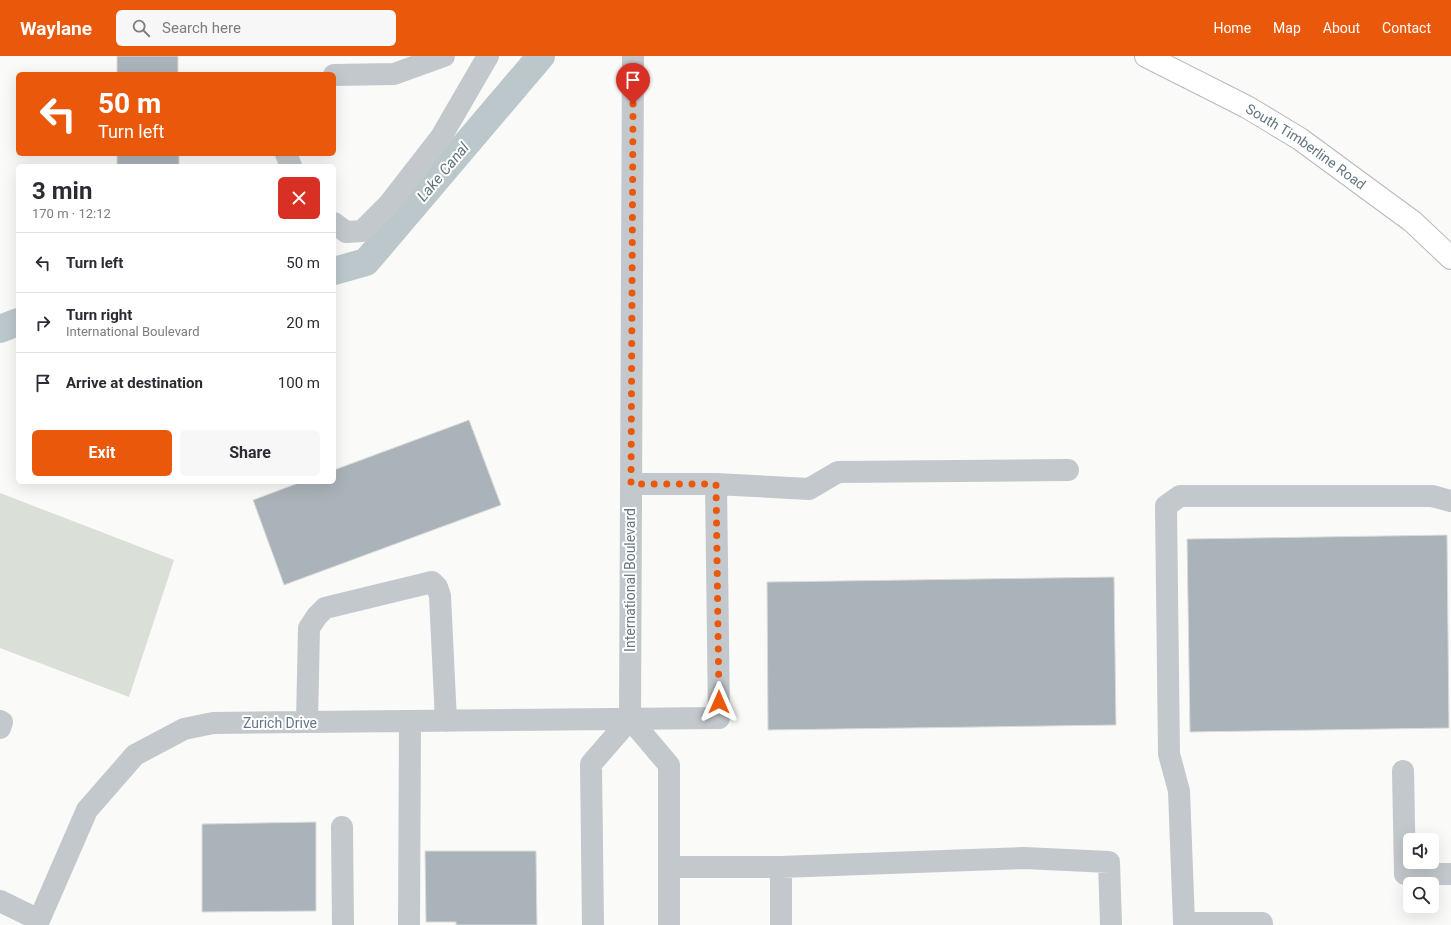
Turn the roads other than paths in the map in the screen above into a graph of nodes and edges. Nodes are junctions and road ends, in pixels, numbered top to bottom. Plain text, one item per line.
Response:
1 (444, 56) edge
2 (488, 56) edge
3 (633, 56) edge
4 (1146, 56) edge
5 (336, 75) edge
6 (336, 224) edge
7 (1451, 258) edge
8 (1068, 470) dead end
9 (631, 484) junction
10 (716, 484) junction
11 (1451, 501) edge
12 (630, 719) junction
13 (0, 721) edge
14 (446, 721) junction
15 (307, 722) junction
16 (410, 722) junction
17 (0, 728) edge
18 (1403, 771) dead end
19 (342, 827) dead end
20 (669, 866) junction
21 (781, 867) junction
22 (1451, 874) edge
23 (0, 901) edge
24 (1262, 922) dead end
25 (38, 923) edge
26 (343, 925) edge
27 (409, 925) edge
28 (592, 925) edge
29 (669, 925) edge
30 (782, 925) edge
31 (1111, 925) edge

1 - 5 street
2 - 6 street
3 - 9 street, International Boulevard
4 - 7 main road, South Timberline Road
8 - 10 street
9 - 10 street
9 - 12 street, International Boulevard
10 - 12 street, Zurich Drive
11 - 24 street
12 - 14 street, Zurich Drive
12 - 20 street
12 - 28 street
13 - 17 street
14 - 15 street
14 - 16 street, Zurich Drive
15 - 16 street, Zurich Drive
15 - 25 street, Zurich Drive
16 - 27 street
18 - 22 street
19 - 26 street
20 - 21 street
20 - 29 street
21 - 30 street
21 - 31 street
23 - 25 street

